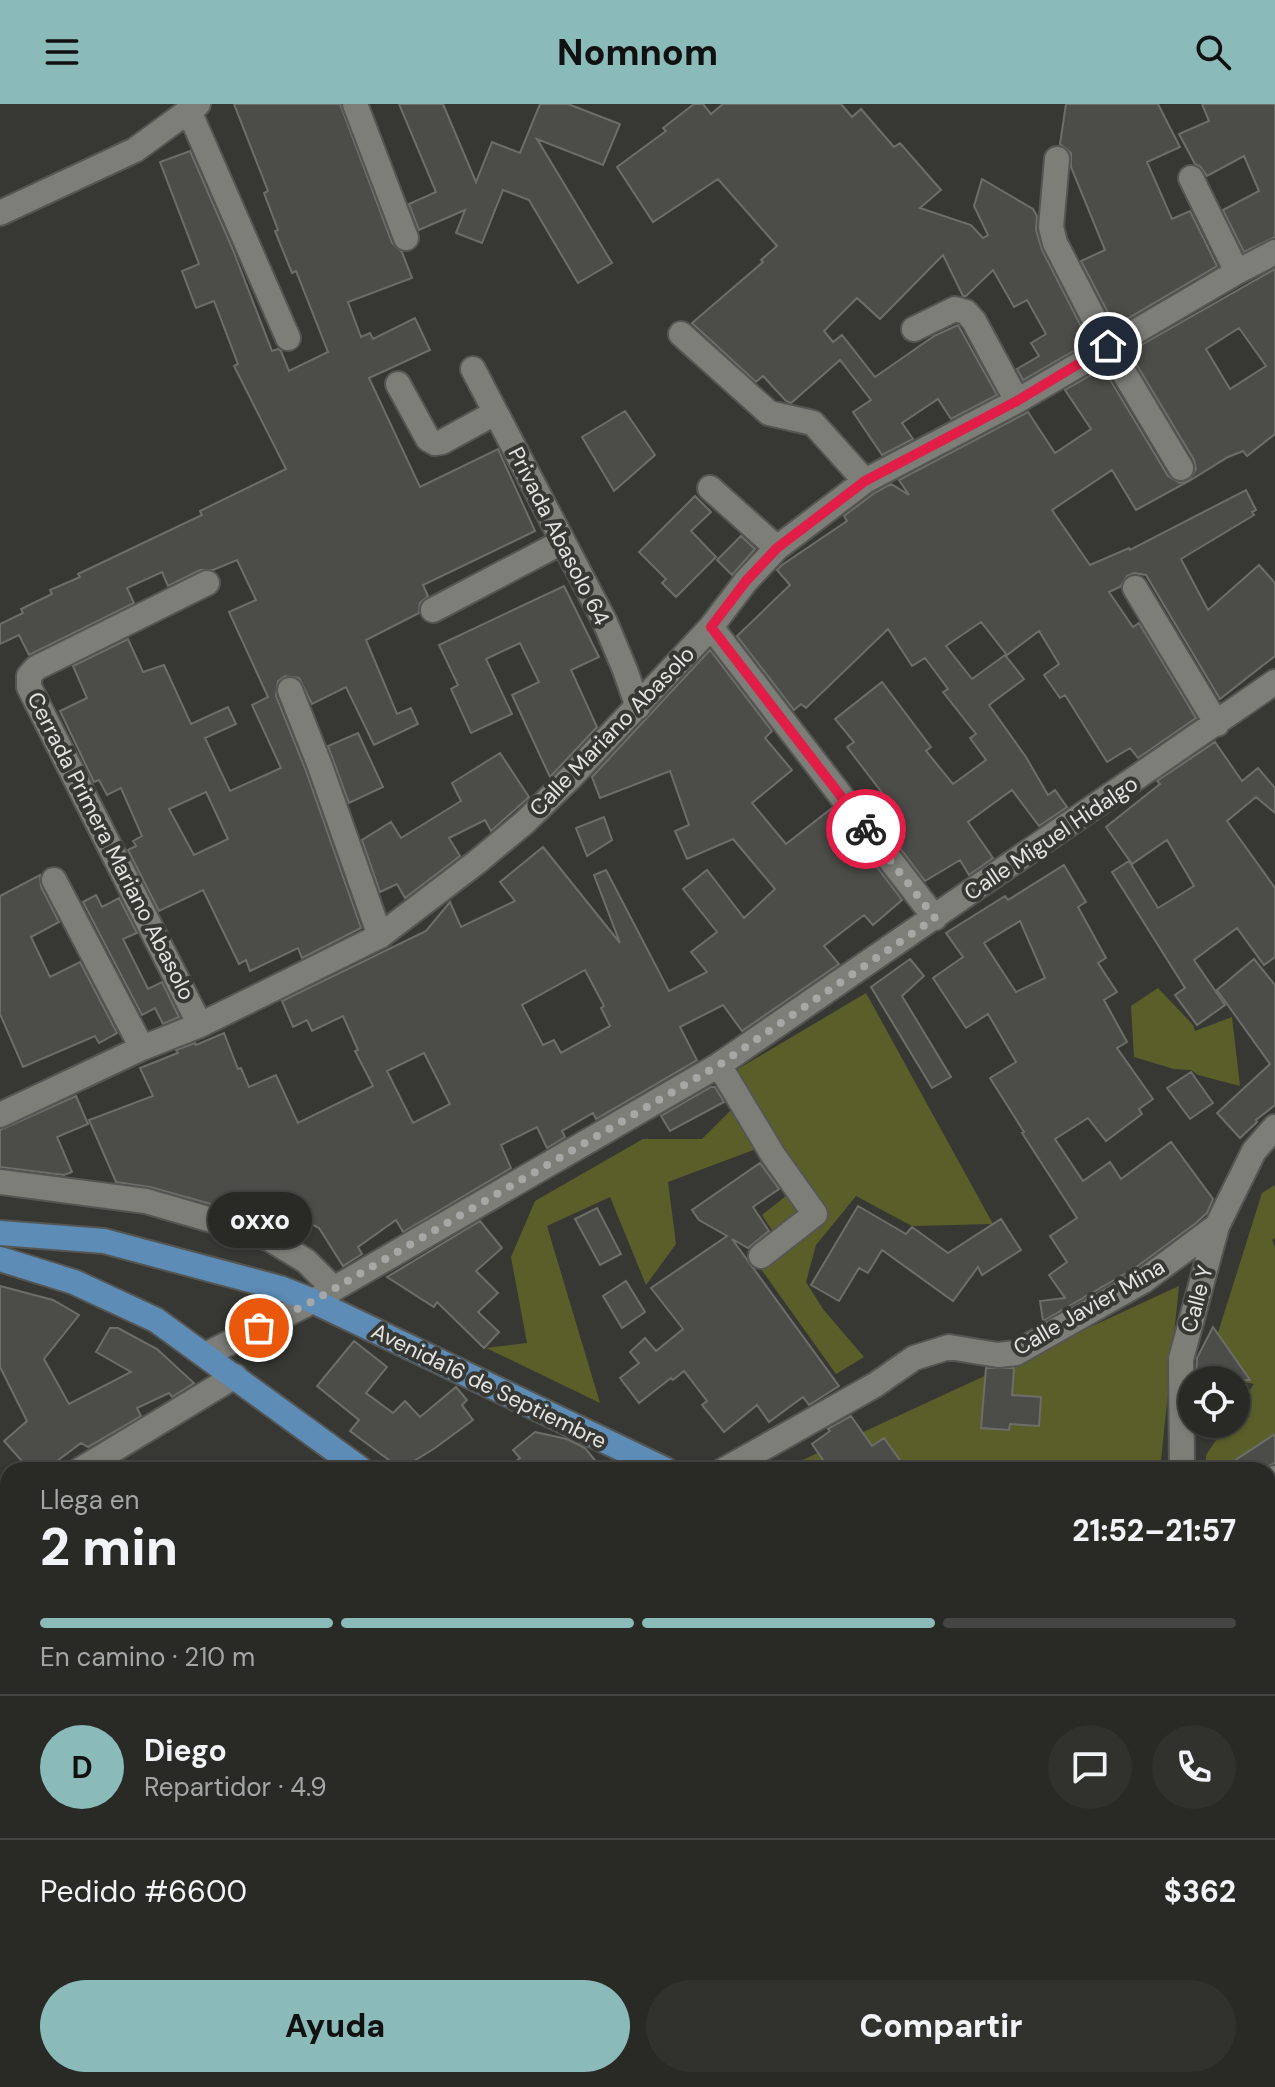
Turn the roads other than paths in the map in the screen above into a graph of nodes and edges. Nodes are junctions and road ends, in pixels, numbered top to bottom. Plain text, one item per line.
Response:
1 (355, 104) edge
2 (193, 107) edge
3 (1057, 159) dead end
4 (1191, 178) dead end
5 (0, 213) edge
6 (406, 238) dead end
7 (1275, 252) edge
8 (1237, 272) junction
9 (914, 329) dead end
10 (681, 334) dead end
11 (288, 338) dead end
12 (1108, 346) junction
13 (473, 369) dead end
14 (398, 384) dead end
15 (1017, 401) junction
16 (495, 413) junction
17 (1181, 468) dead end
18 (865, 481) junction
19 (710, 488) dead end
20 (562, 542) junction
21 (777, 548) junction
22 (207, 583) dead end
23 (1135, 588) dead end
24 (433, 610) dead end
25 (711, 627) junction
26 (1275, 682) edge
27 (290, 690) dead end
28 (638, 707) junction
29 (1217, 724) junction
30 (54, 880) dead end
31 (935, 918) junction
32 (380, 936) junction
33 (200, 1025) junction
34 (142, 1048) junction
35 (719, 1065) junction
36 (0, 1115) edge
37 (1275, 1127) edge
38 (0, 1182) edge
39 (1217, 1226) junction
40 (0, 1233) edge
41 (761, 1256) dead end
42 (0, 1259) edge
43 (323, 1294) junction
44 (205, 1355) junction
45 (235, 1376) junction
46 (93, 1462) edge
47 (351, 1462) edge
48 (650, 1462) edge
49 (738, 1462) edge
50 (1182, 1462) edge

1 - 6 street
2 - 5 street
2 - 11 street
3 - 12 street
4 - 8 street
7 - 8 street, Calle Mariano Abasolo
8 - 12 street, Calle Mariano Abasolo
9 - 15 street
10 - 18 street
12 - 15 street, Calle Mariano Abasolo
12 - 17 street
13 - 16 street, Privada Abasolo 64
14 - 16 street
15 - 18 street, Calle Mariano Abasolo
16 - 20 street, Privada Abasolo 64
18 - 21 street, Calle Mariano Abasolo
19 - 21 street
20 - 24 street
20 - 28 street, Privada Abasolo 64
21 - 25 street, Calle Mariano Abasolo
22 - 33 street, Cerrada Primera Mariano Abasolo
23 - 29 street
25 - 28 street, Calle Mariano Abasolo
25 - 31 street
26 - 29 street, Calle Miguel Hidalgo
27 - 32 street
28 - 32 street, Calle Mariano Abasolo
29 - 31 street, Calle Miguel Hidalgo
30 - 34 street
31 - 35 street, Calle Miguel Hidalgo
32 - 33 street, Calle Mariano Abasolo
33 - 34 street, Calle Mariano Abasolo
34 - 36 street, Calle Mariano Abasolo
35 - 41 street
35 - 43 street, Calle Miguel Hidalgo
37 - 39 street, Calle Javier Mina
38 - 43 street
39 - 49 street, Calle Javier Mina
39 - 50 street, Calle Y
40 - 43 main road, Avenida16 de Septiembre
42 - 44 main road
43 - 44 street, Calle Miguel Hidalgo
43 - 48 main road, Avenida16 de Septiembre
44 - 45 main road
45 - 46 street
45 - 47 main road

